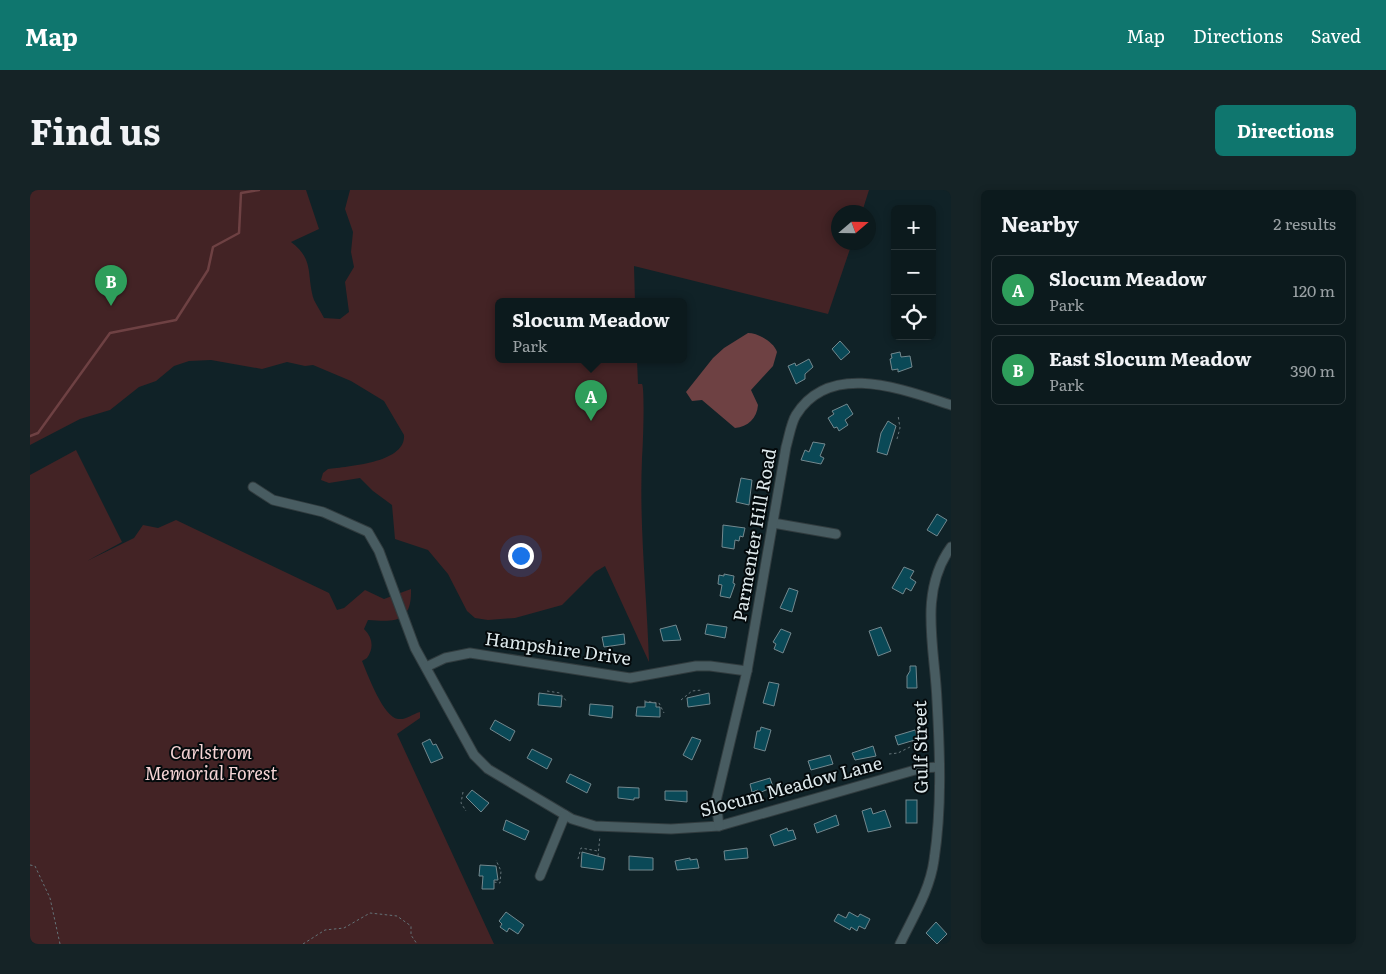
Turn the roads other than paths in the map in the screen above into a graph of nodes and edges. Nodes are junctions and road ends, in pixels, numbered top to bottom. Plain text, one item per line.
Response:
1 (951, 405) edge
2 (253, 487) dead end
3 (773, 523) junction
4 (836, 534) dead end
5 (951, 547) edge
6 (426, 667) junction
7 (747, 671) junction
8 (939, 766) junction
9 (565, 815) junction
10 (719, 826) junction
11 (540, 876) dead end
12 (900, 944) edge

1 - 3 street, Parmenter Hill Road
2 - 6 street, Slocum Meadow Lane
3 - 4 street
3 - 7 street, Parmenter Hill Road
5 - 8 street, Gulf Street
6 - 7 street, Hampshire Drive
6 - 9 street, Slocum Meadow Lane
7 - 10 street, Parmenter Hill Road
8 - 10 street, Slocum Meadow Lane
8 - 12 street, Gulf Street
9 - 10 street, Slocum Meadow Lane
9 - 11 street

